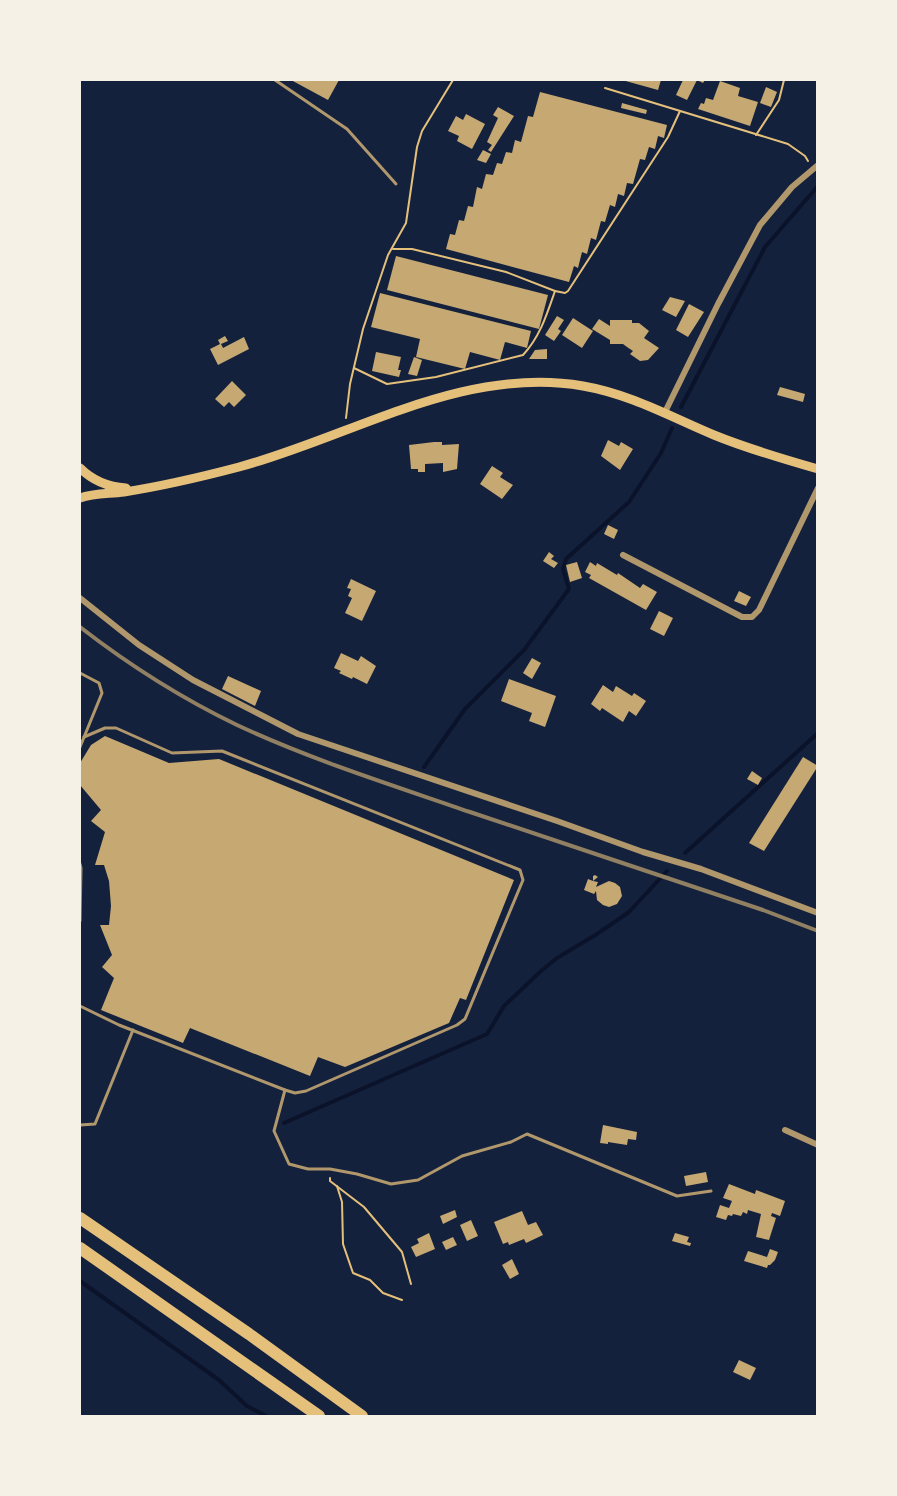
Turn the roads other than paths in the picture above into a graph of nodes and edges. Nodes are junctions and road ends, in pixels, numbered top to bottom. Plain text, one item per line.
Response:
1 (275, 80) edge
2 (815, 167) edge
3 (396, 184) dead end
4 (665, 412) junction
5 (80, 468) edge
6 (818, 469) edge
7 (144, 488) junction
8 (818, 488) edge
9 (80, 498) edge
10 (623, 555) dead end
11 (80, 598) edge
12 (80, 673) edge
13 (84, 737) junction
14 (80, 747) edge
15 (80, 864) edge
16 (818, 913) edge
17 (80, 921) edge
18 (80, 1006) edge
19 (133, 1030) junction
20 (285, 1090) junction
21 (80, 1125) edge
22 (785, 1130) dead end
23 (818, 1145) edge
24 (711, 1191) dead end
25 (80, 1218) edge
26 (80, 1248) edge
27 (319, 1416) edge
28 (362, 1416) edge

1 - 3 lane
2 - 4 street
4 - 6 main road
4 - 7 main road
5 - 7 main road
7 - 9 main road
8 - 10 street
11 - 16 street
12 - 13 lane
13 - 14 lane
13 - 20 lane
15 - 17 lane
18 - 19 lane
19 - 20 lane
19 - 21 lane
20 - 24 lane
22 - 23 street
25 - 28 highway
26 - 27 highway

